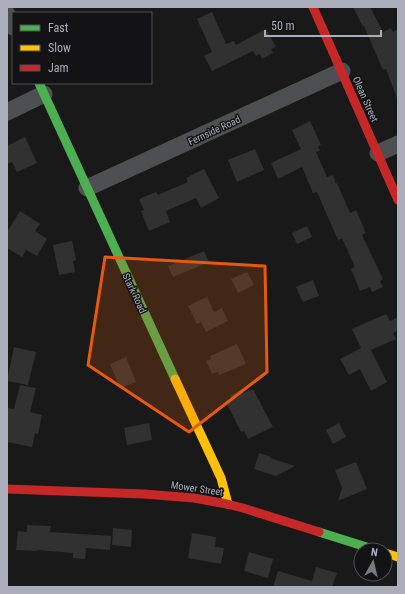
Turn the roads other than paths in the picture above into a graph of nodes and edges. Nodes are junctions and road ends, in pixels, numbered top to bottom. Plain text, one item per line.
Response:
1 (313, 7) edge
2 (7, 14) edge
3 (12, 25) edge
4 (342, 71) junction
5 (41, 89) edge
6 (7, 112) edge
7 (398, 144) edge
8 (378, 153) junction
9 (87, 188) junction
10 (398, 200) edge
11 (7, 488) edge
12 (228, 504) junction
13 (353, 543) edge

1 - 4 street, Olean Street
2 - 3 street
4 - 8 street, Olean Street
4 - 9 street, Fernside Road
5 - 6 street
5 - 9 street, Stark Road
7 - 8 street
8 - 10 street, Olean Street
9 - 12 street, Stark Road
11 - 12 street, Mower Street
12 - 13 street, Mower Street

